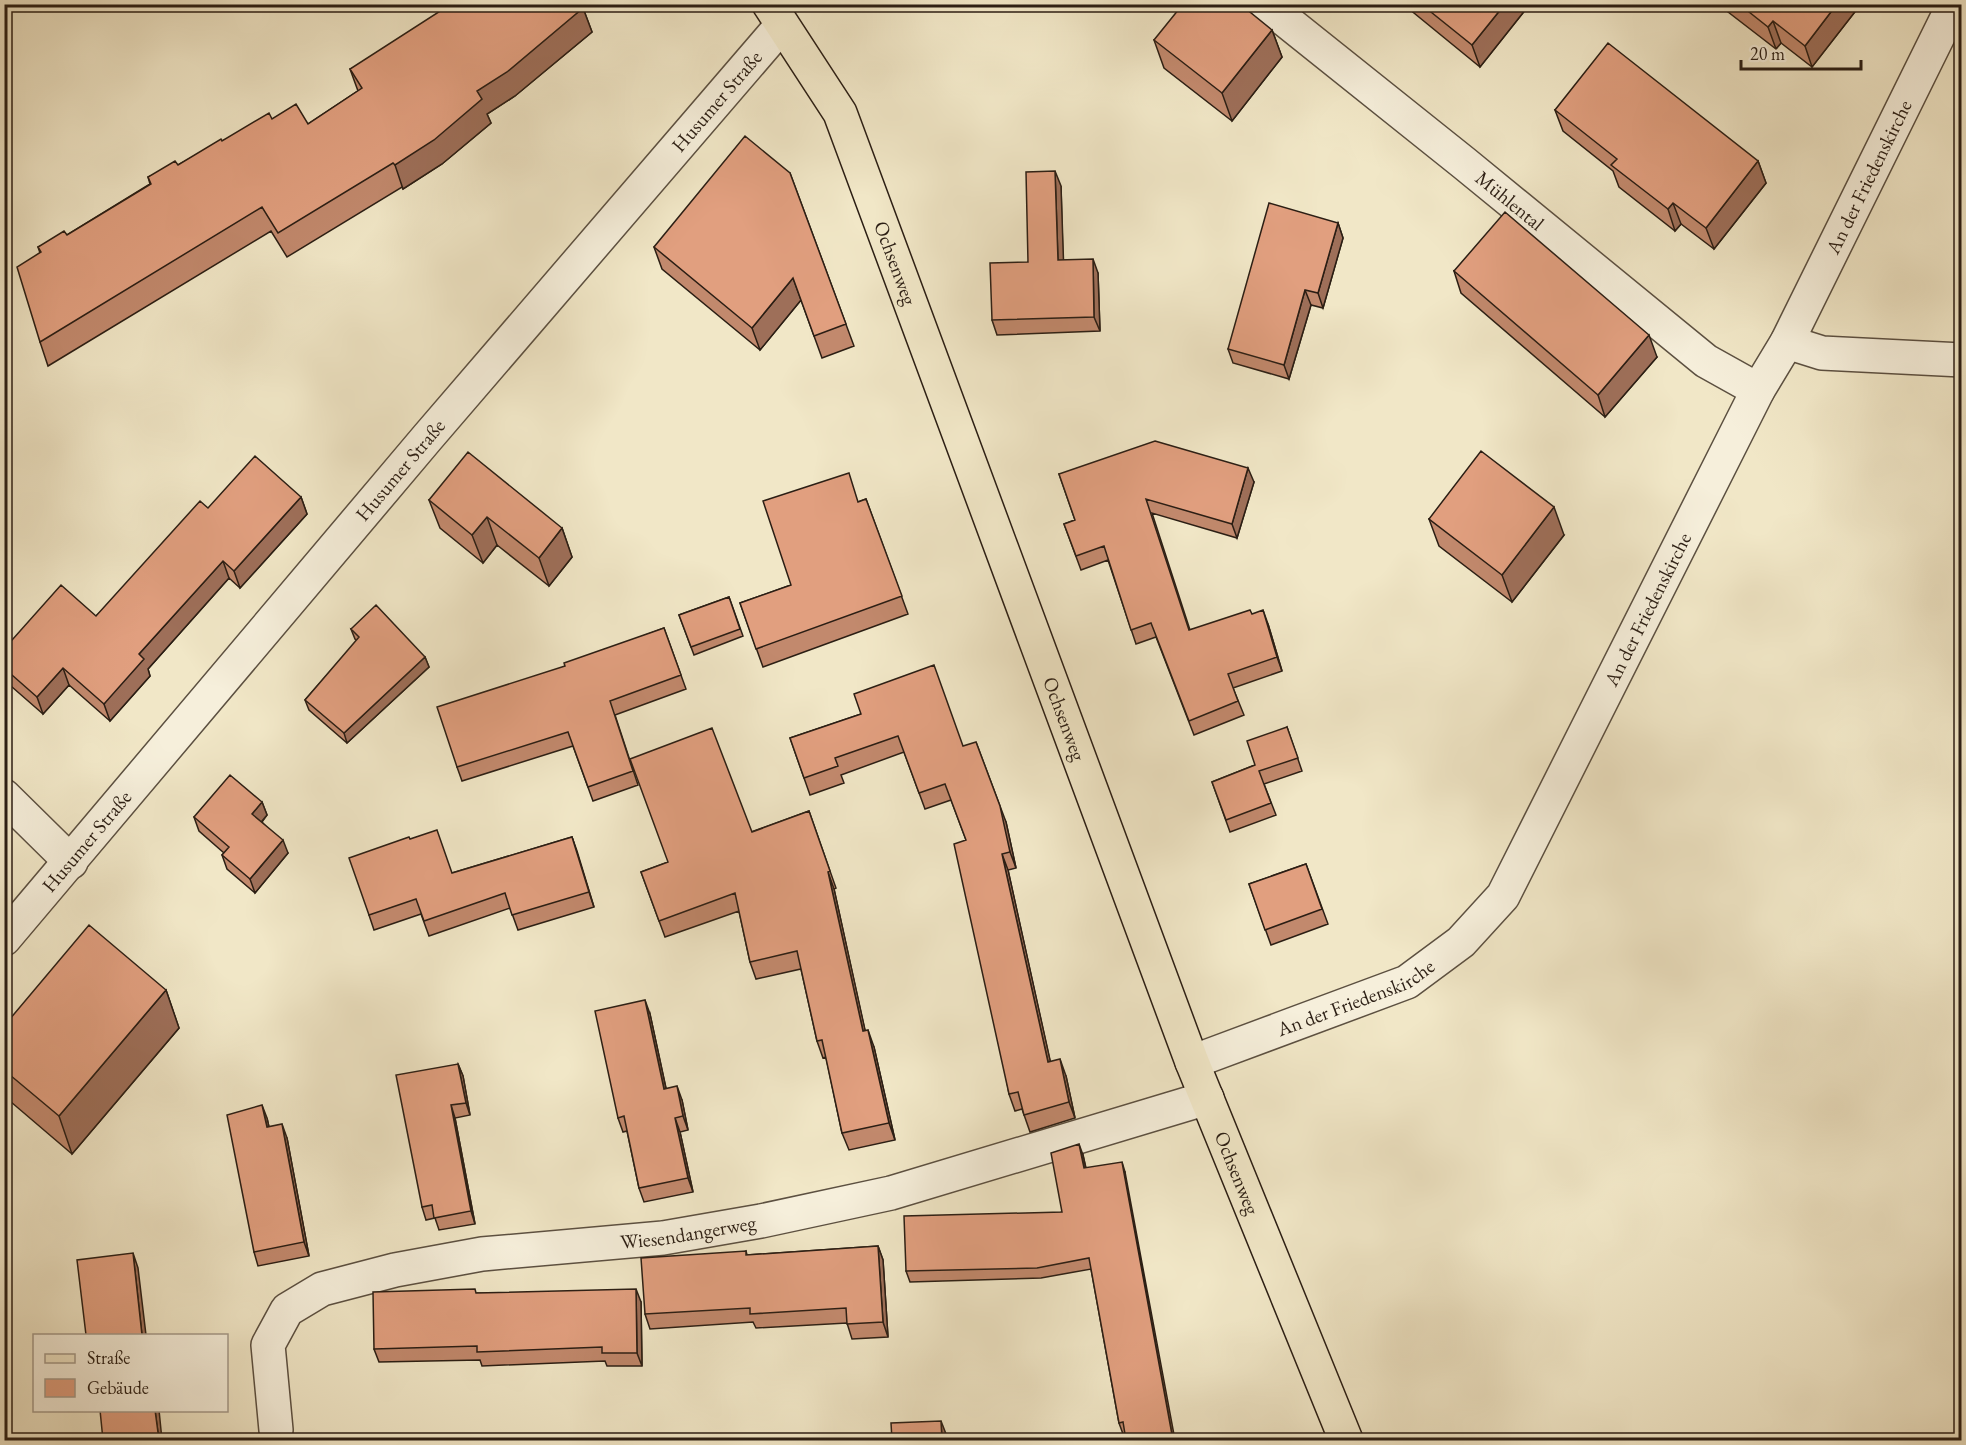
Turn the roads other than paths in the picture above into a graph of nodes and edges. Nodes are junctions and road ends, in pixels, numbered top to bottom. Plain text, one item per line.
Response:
1 (1265, 4) edge
2 (1954, 4) edge
3 (783, 11) edge
4 (1786, 342) junction
5 (1962, 360) edge
6 (1758, 390) junction
7 (4, 796) edge
8 (71, 862) junction
9 (4, 939) edge
10 (1192, 1062) junction
11 (1207, 1098) junction
12 (276, 1430) dead end
13 (1346, 1440) edge

1 - 6 street, Mühlental
2 - 4 street, An der Friedenskirche
3 - 8 street, Husumer Straße
3 - 10 main road, Ochsenweg
4 - 5 street
4 - 6 street, An der Friedenskirche
6 - 10 street, An der Friedenskirche
7 - 8 street
8 - 9 street, Husumer Straße
10 - 11 main road, Ochsenweg
11 - 12 street, Wiesendangerweg
11 - 13 main road, Ochsenweg

